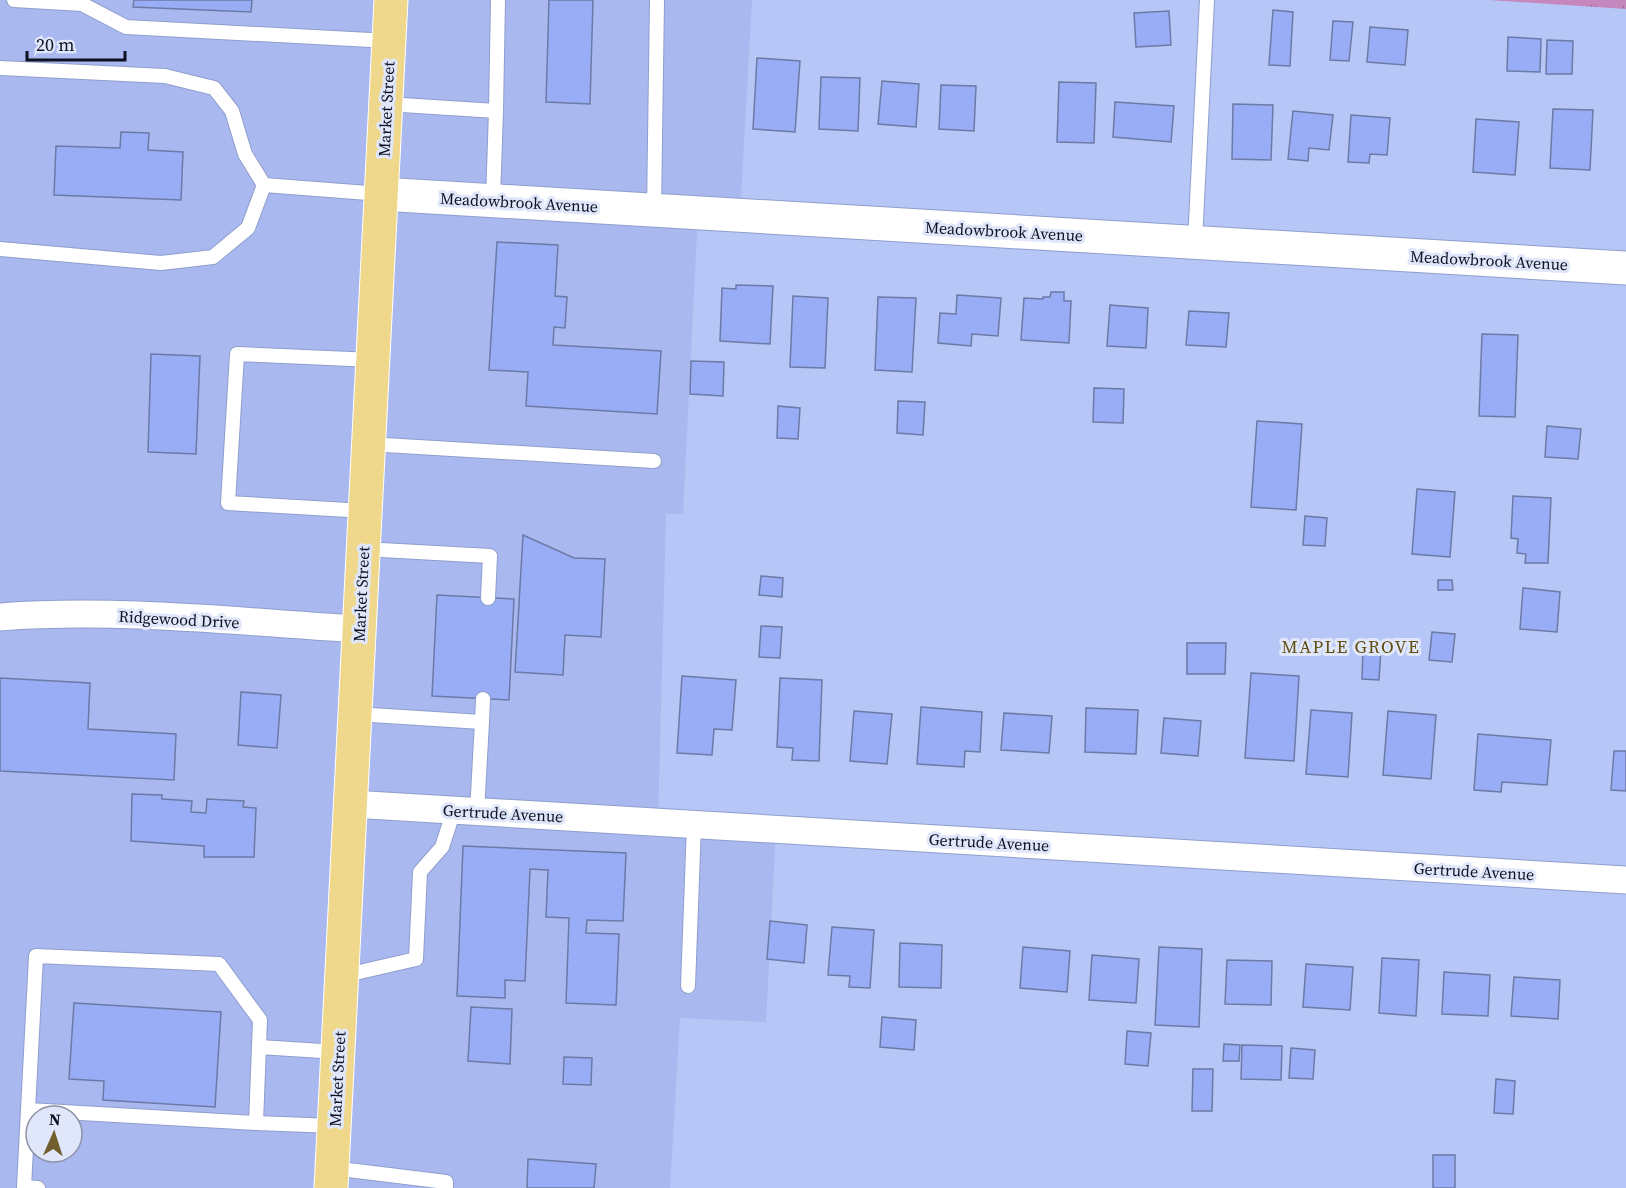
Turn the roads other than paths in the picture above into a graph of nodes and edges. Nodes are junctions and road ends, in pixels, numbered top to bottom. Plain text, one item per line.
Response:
1 (14, 0) edge
2 (391, 0) edge
3 (498, 0) edge
4 (657, 0) edge
5 (1208, 0) edge
6 (389, 41) junction
7 (0, 68) edge
8 (386, 104) junction
9 (496, 111) junction
10 (264, 185) junction
11 (381, 194) junction
12 (493, 200) junction
13 (654, 210) junction
14 (1195, 242) junction
15 (0, 249) edge
16 (1626, 268) edge
17 (373, 360) junction
18 (368, 444) junction
19 (654, 461) dead end
20 (365, 511) junction
21 (363, 549) junction
22 (488, 598) dead end
23 (0, 617) edge
24 (359, 629) junction
25 (483, 699) dead end
26 (355, 714) junction
27 (482, 722) junction
28 (351, 804) junction
29 (466, 811) junction
30 (694, 825) junction
31 (1626, 880) edge
32 (342, 976) junction
33 (688, 986) dead end
34 (259, 1047) junction
35 (338, 1052) junction
36 (28, 1104) edge
37 (84, 1113) edge
38 (256, 1123) junction
39 (334, 1126) junction
40 (25, 1164) edge
41 (332, 1178) edge
42 (24, 1188) edge
43 (38, 1188) edge
44 (446, 1188) edge

1 - 6 lane
2 - 6 main road, Market Street
3 - 9 lane
4 - 13 lane
5 - 14 lane
6 - 8 main road, Market Street
7 - 10 lane
8 - 9 lane
8 - 11 main road, Market Street
9 - 12 lane
10 - 11 lane
10 - 15 lane
11 - 12 street, Meadowbrook Avenue
11 - 17 main road, Market Street
12 - 13 street, Meadowbrook Avenue
13 - 14 street, Meadowbrook Avenue
14 - 16 street, Meadowbrook Avenue
17 - 18 main road, Market Street
17 - 20 lane
18 - 19 lane
18 - 20 main road, Market Street
20 - 21 main road, Market Street
21 - 22 lane
21 - 24 main road, Market Street
23 - 24 street, Ridgewood Drive
24 - 26 main road, Market Street
25 - 27 lane
26 - 27 lane
26 - 28 main road, Market Street
27 - 29 lane
28 - 29 street, Gertrude Avenue
28 - 32 main road, Market Street
29 - 30 street, Gertrude Avenue
29 - 32 lane
30 - 31 street, Gertrude Avenue
30 - 33 lane
32 - 35 main road, Market Street
34 - 35 lane
34 - 36 lane
34 - 38 lane
35 - 39 main road, Market Street
37 - 38 lane
38 - 39 lane
39 - 41 main road, Market Street
40 - 42 lane
41 - 44 lane
42 - 43 lane

